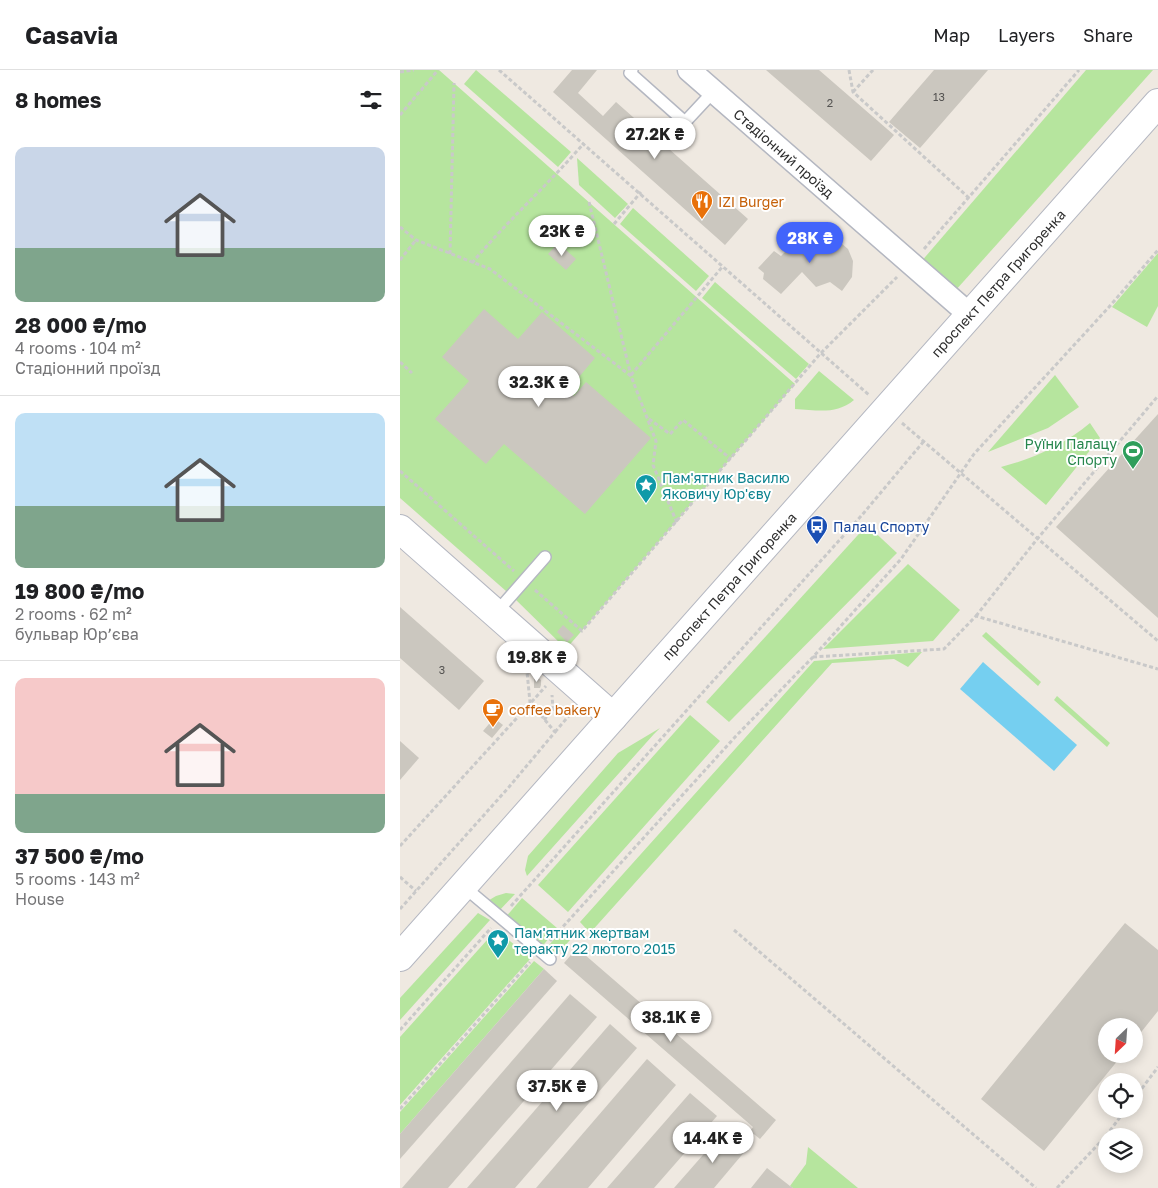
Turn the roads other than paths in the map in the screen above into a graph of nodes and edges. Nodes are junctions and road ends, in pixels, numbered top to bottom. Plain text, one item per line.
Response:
1 (632, 70) edge
2 (689, 70) edge
3 (713, 92) junction
4 (1158, 102) edge
5 (970, 315) junction
6 (400, 529) edge
7 (545, 557) dead end
8 (495, 614) junction
9 (613, 717) junction
10 (463, 886) junction
11 (400, 957) edge
12 (550, 959) dead end

1 - 3 lane
2 - 3 street, Стадіонний проїзд
3 - 5 street, Стадіонний проїзд
4 - 5 main road, проспект Петра Григоренка
5 - 9 main road, проспект Петра Григоренка
6 - 8 main road
7 - 8 lane
8 - 9 main road
9 - 10 main road, проспект Петра Григоренка
10 - 11 main road, проспект Петра Григоренка
10 - 12 lane

